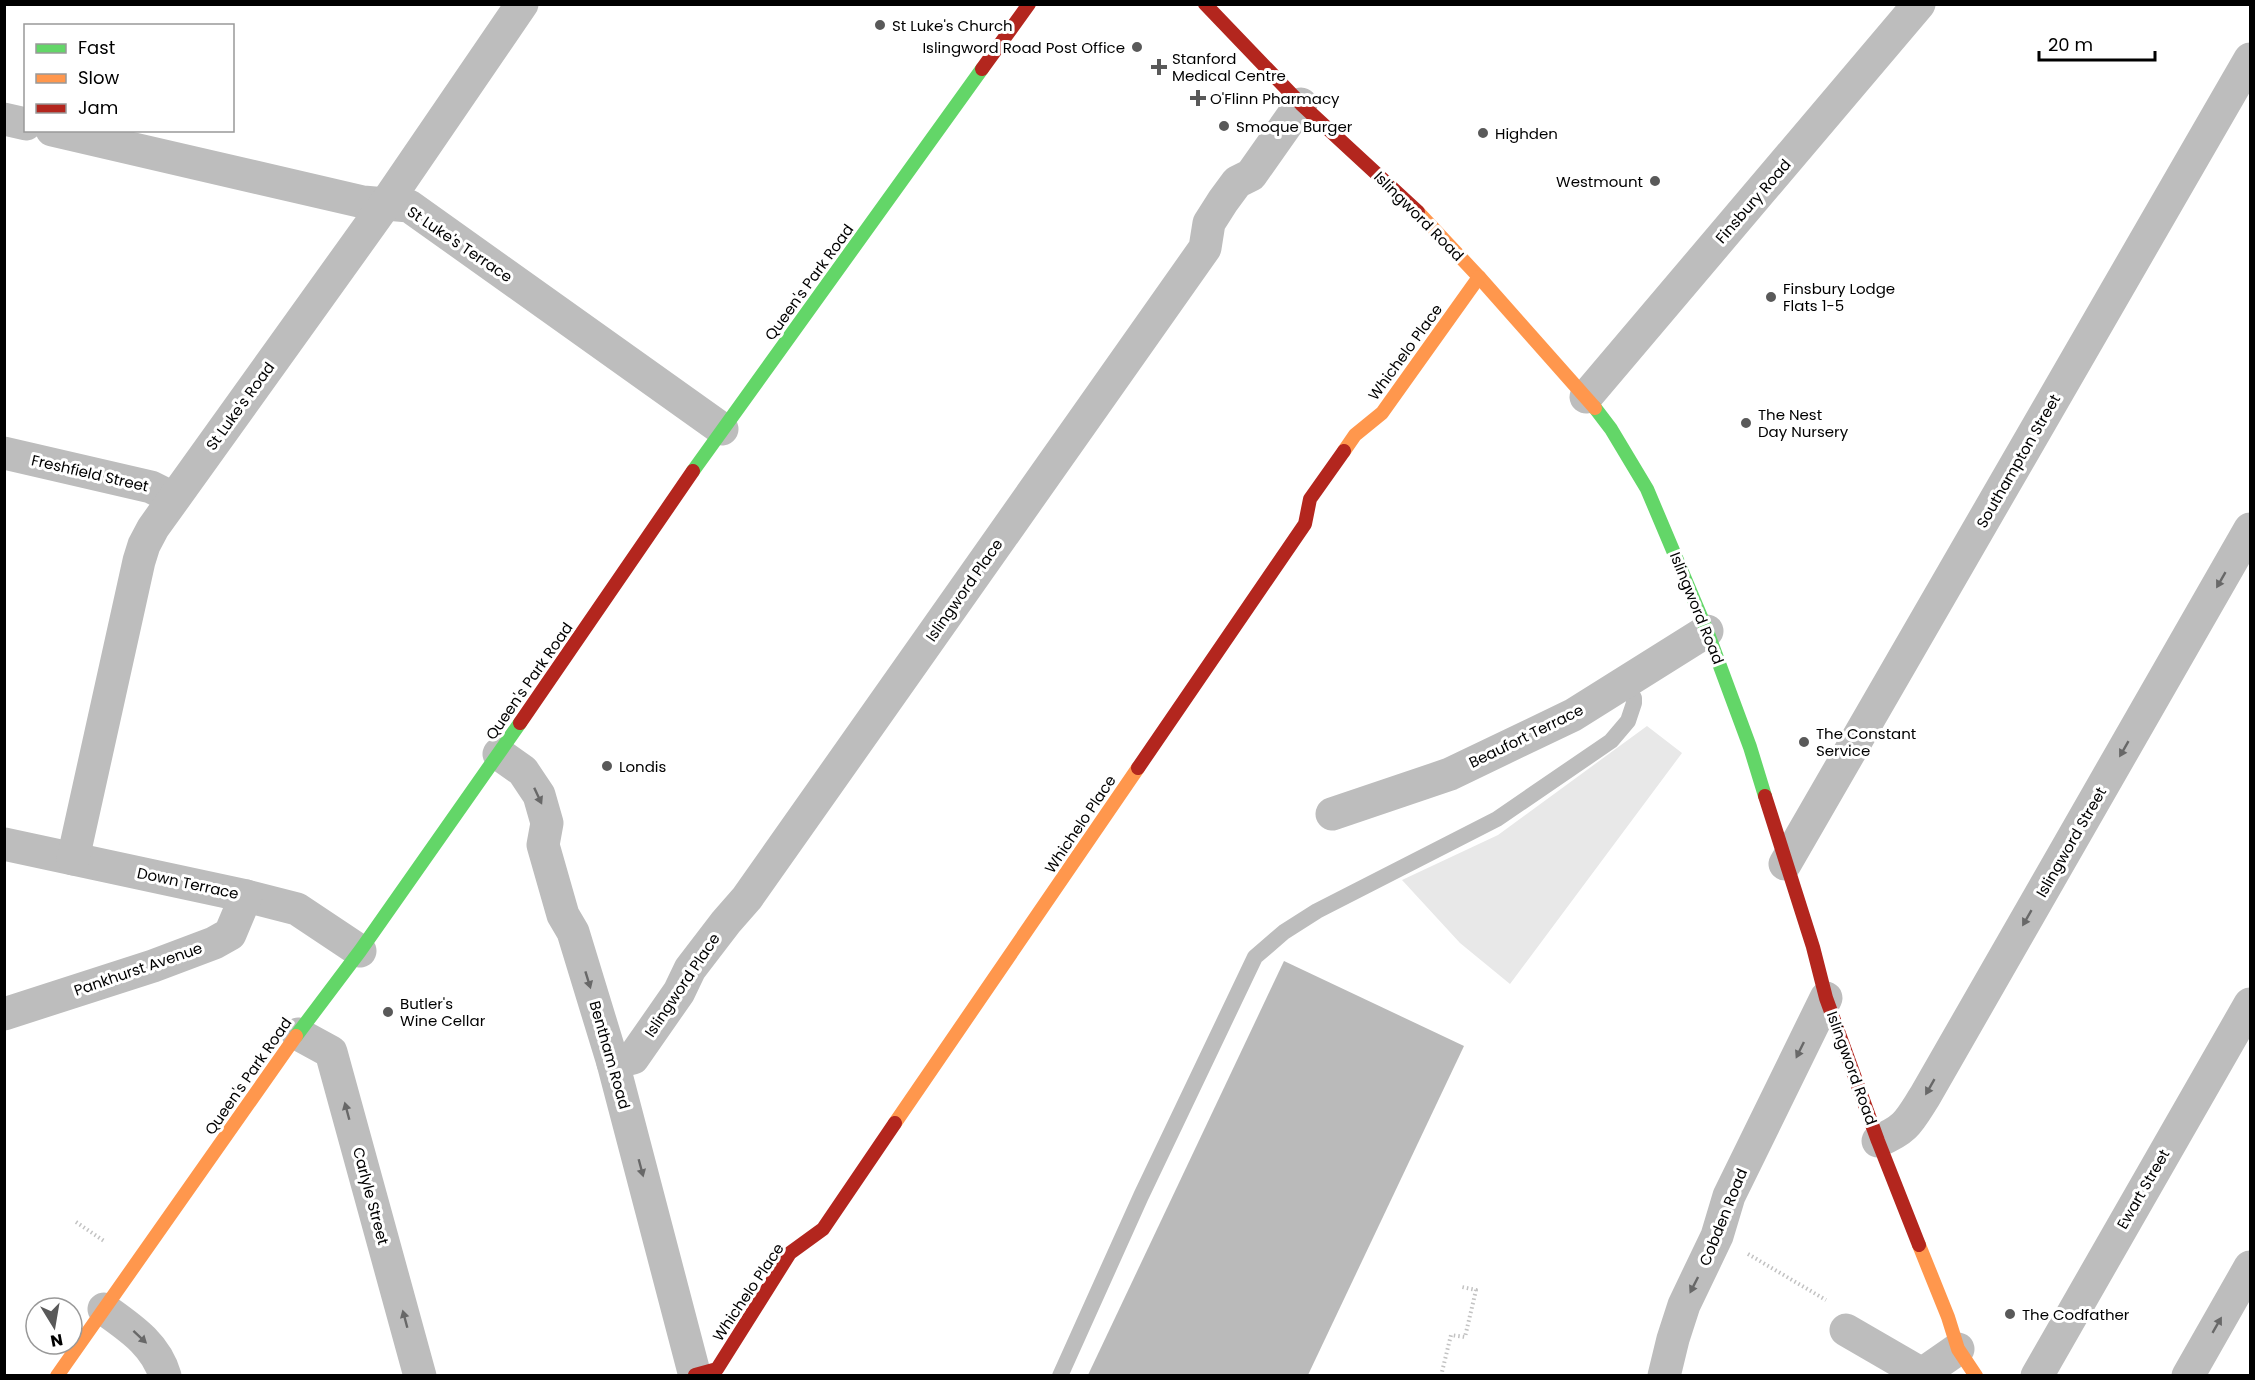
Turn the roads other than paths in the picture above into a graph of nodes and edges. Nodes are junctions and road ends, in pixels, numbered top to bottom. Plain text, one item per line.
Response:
1 (522, 4) edge
2 (1029, 4) edge
3 (1205, 4) edge
4 (1919, 4) edge
5 (2250, 59) edge
6 (1301, 104) junction
7 (4, 119) edge
8 (24, 124) edge
9 (61, 132) edge
10 (386, 203) junction
11 (1479, 277) junction
12 (1586, 397) junction
13 (722, 429) junction
14 (4, 453) edge
15 (173, 498) junction
16 (2250, 529) edge
17 (1707, 631) junction
18 (1626, 684) junction
19 (499, 754) junction
20 (1332, 813) dead end
21 (4, 844) edge
22 (73, 859) junction
23 (1785, 864) junction
24 (246, 896) junction
25 (360, 951) junction
26 (1826, 998) junction
27 (2250, 1004) edge
28 (4, 1014) edge
29 (298, 1034) junction
30 (614, 1063) junction
31 (1878, 1141) junction
32 (2250, 1268) edge
33 (104, 1309) junction
34 (1846, 1330) dead end
35 (1967, 1363) edge
36 (695, 1375) edge
37 (57, 1376) edge
38 (165, 1376) edge
39 (420, 1376) edge
40 (1060, 1376) edge
41 (1664, 1376) edge
42 (2037, 1376) edge
43 (2188, 1376) edge

1 - 10 street, St Luke's Road
2 - 13 street, Queen's Park Road
3 - 6 street, Islingword Road
4 - 12 street, Finsbury Road
5 - 23 street, Southampton Street
6 - 11 street, Islingword Road
6 - 30 street, Islingword Place
7 - 8 street
9 - 10 street, St Luke's Terrace
10 - 13 street, St Luke's Terrace
10 - 15 street, St Luke's Road
11 - 12 street, Islingword Road
11 - 36 street, Whichelo Place
12 - 17 street, Islingword Road
13 - 19 street, Queen's Park Road
14 - 15 street, Freshfield Street
15 - 22 street, St Luke's Road
16 -> 31 street, Islingword Street
17 - 18 street, Beaufort Terrace
17 - 23 street, Islingword Road
18 - 20 street, Beaufort Terrace
18 - 40 lane
19 - 25 street, Queen's Park Road
19 -> 30 street, Bentham Road
21 - 22 street, Down Terrace
22 - 24 street, Down Terrace
23 - 26 street, Islingword Road
24 - 25 street, Down Terrace
24 - 28 street, Pankhurst Avenue
25 - 29 street, Queen's Park Road
26 - 31 street, Islingword Road
26 -> 41 street, Cobden Road
27 - 42 street, Ewart Street
29 - 33 street, Queen's Park Road
39 -> 29 street, Carlyle Street
30 -> 36 street, Bentham Road
31 - 35 street, Islingword Road
43 -> 32 street
33 - 37 street, Queen's Park Road
33 -> 38 street
34 - 35 street, Islingword Road

